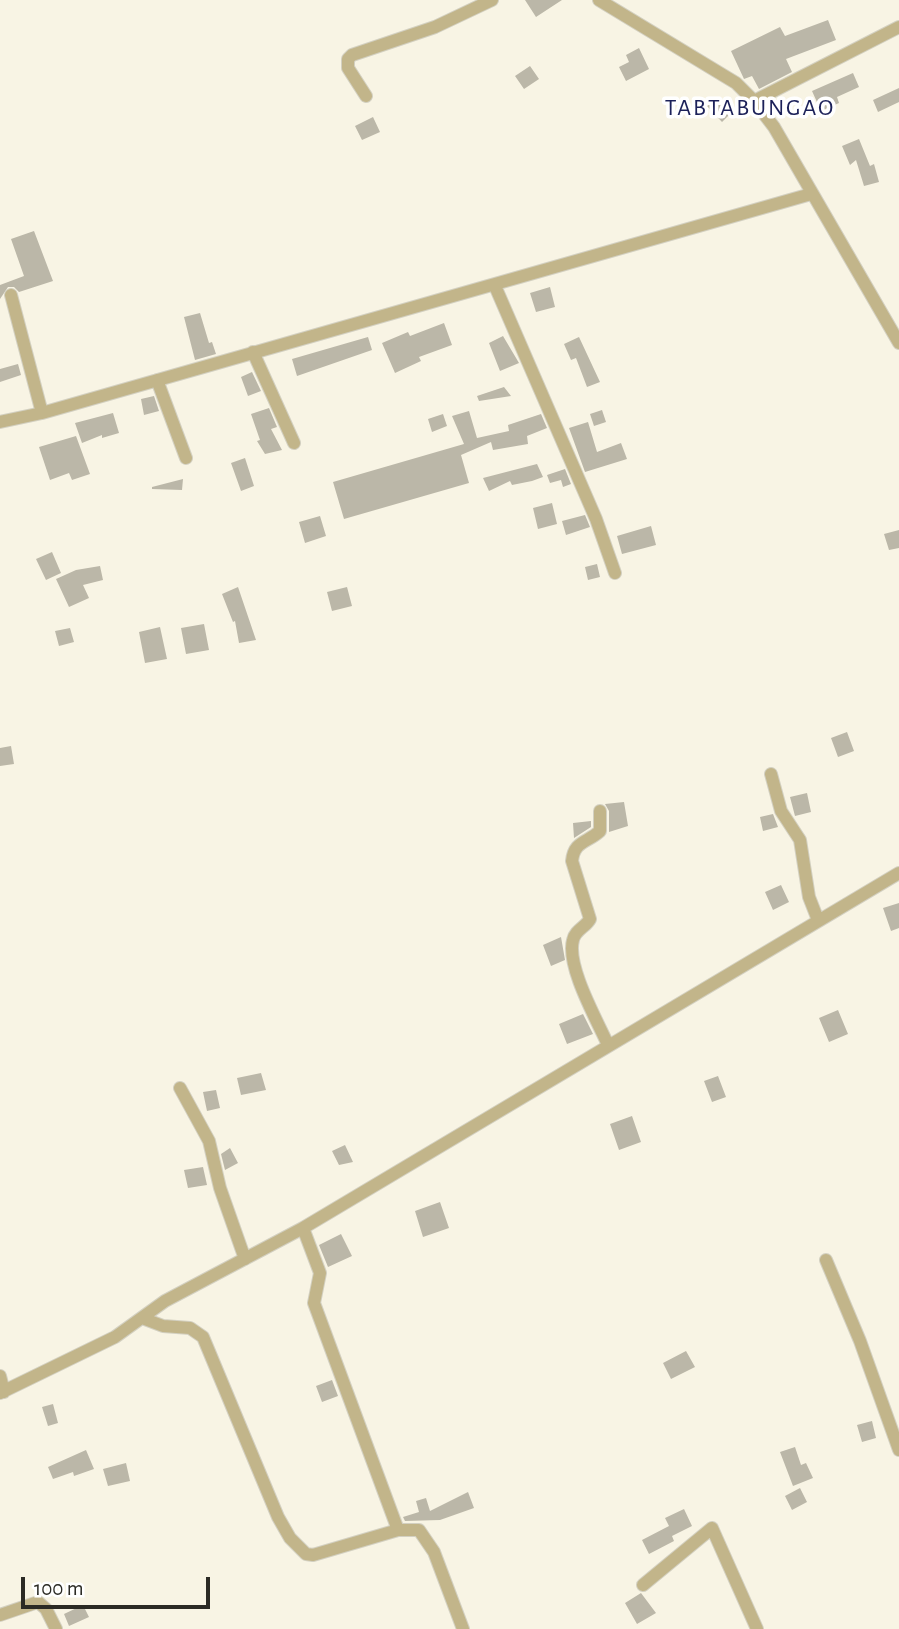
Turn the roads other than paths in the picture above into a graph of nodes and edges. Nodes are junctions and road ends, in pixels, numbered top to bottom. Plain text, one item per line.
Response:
1 (492, 0) edge
2 (599, 0) edge
3 (899, 27) edge
4 (366, 96) dead end
5 (754, 100) junction
6 (811, 194) junction
7 (495, 286) junction
8 (11, 295) dead end
9 (899, 344) edge
10 (253, 352) junction
11 (157, 380) junction
12 (42, 413) junction
13 (0, 422) edge
14 (294, 443) dead end
15 (186, 458) dead end
16 (615, 573) dead end
17 (771, 774) dead end
18 (600, 811) dead end
19 (899, 873) edge
20 (818, 920) junction
21 (608, 1045) junction
22 (180, 1088) dead end
23 (303, 1228) junction
24 (244, 1259) junction
25 (826, 1260) dead end
26 (142, 1318) junction
27 (0, 1376) edge
28 (2, 1393) edge
29 (899, 1450) edge
30 (398, 1530) junction
31 (643, 1585) dead end
32 (0, 1615) edge
33 (56, 1629) edge
34 (463, 1629) edge
35 (757, 1629) edge

1 - 4 street
2 - 5 street
3 - 5 street
5 - 6 street
6 - 7 street
6 - 9 street
7 - 10 street
7 - 16 street
8 - 12 street
10 - 11 street
10 - 14 street
11 - 12 street
11 - 15 street
12 - 13 street
17 - 20 street
18 - 21 street
19 - 20 street
20 - 21 street
21 - 23 street
22 - 24 street
23 - 24 street
23 - 30 street
24 - 26 street
25 - 29 street
26 - 28 street
26 - 30 street
27 - 28 street
30 - 34 street
31 - 35 street
32 - 33 street

